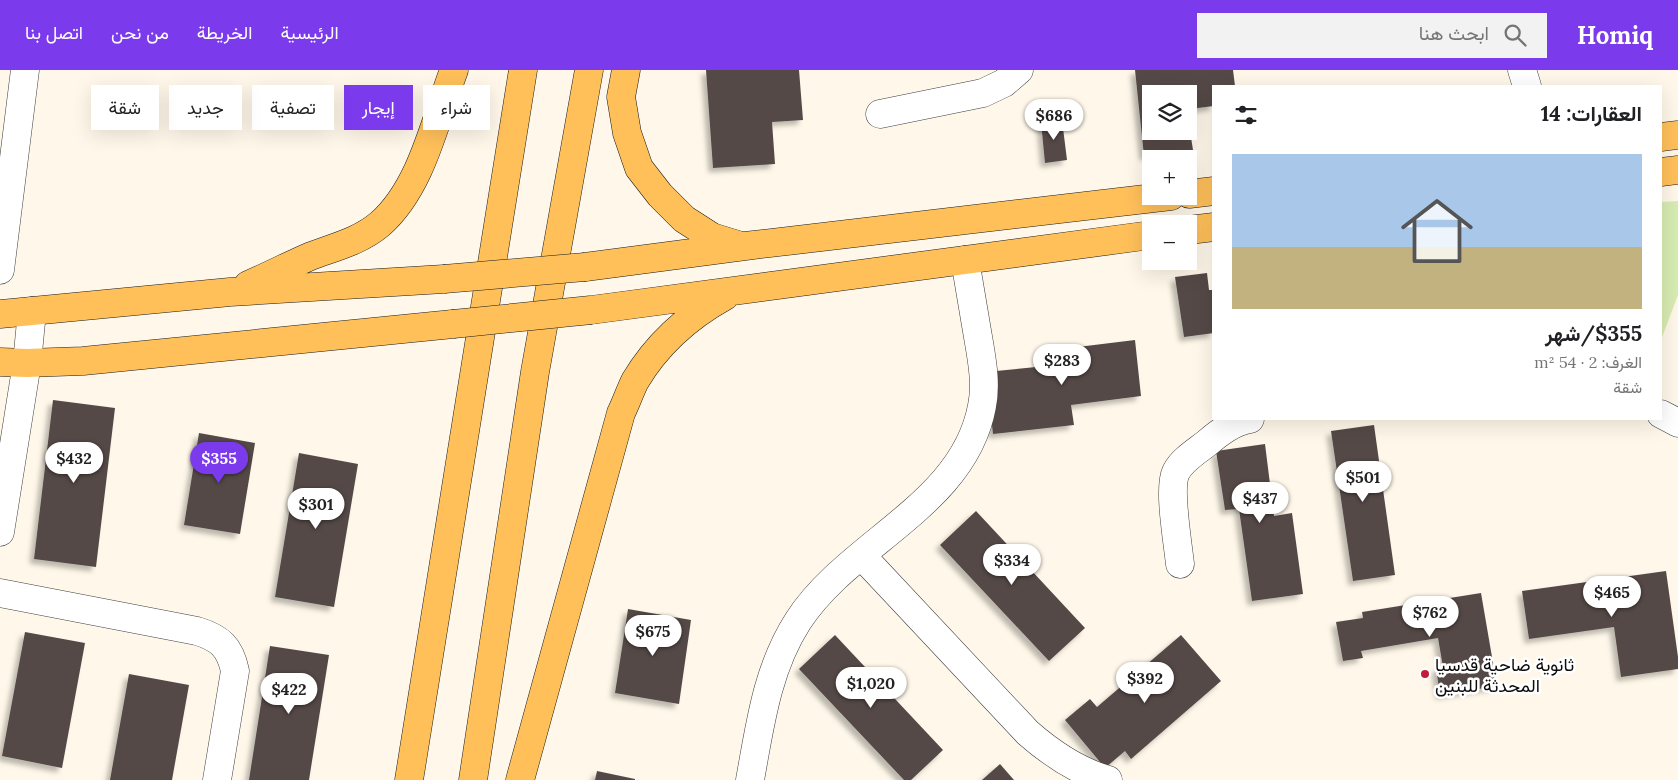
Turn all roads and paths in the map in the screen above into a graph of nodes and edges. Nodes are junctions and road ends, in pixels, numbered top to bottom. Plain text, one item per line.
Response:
1 (26, 70) edge
2 (454, 70) edge
3 (523, 70) edge
4 (589, 70) edge
5 (626, 70) edge
6 (1019, 70) edge
7 (1522, 70) edge
8 (1527, 85) edge
9 (880, 114) dead end
10 (1678, 135) edge
11 (1662, 137) edge
12 (1678, 170) edge
13 (1662, 172) edge
14 (1212, 191) edge
15 (1197, 193) edge
16 (1142, 199) edge
17 (1212, 227) edge
18 (1197, 229) edge
19 (1142, 236) edge
20 (744, 246) junction
21 (965, 260) junction
22 (0, 270) edge
23 (733, 291) junction
24 (230, 292) junction
25 (32, 312) junction
26 (0, 314) edge
27 (0, 362) edge
28 (27, 363) junction
29 (1662, 415) edge
30 (1245, 420) edge
31 (1678, 423) edge
32 (0, 532) edge
33 (861, 555) junction
34 (1180, 564) dead end
35 (0, 593) edge
36 (217, 780) edge
37 (409, 780) edge
38 (473, 780) edge
39 (520, 780) edge
40 (750, 780) edge
41 (1108, 780) edge

1 - 22 street
2 - 24 main road
3 - 37 main road
4 - 38 main road
5 - 20 main road
6 - 9 street
7 - 8 street
10 - 11 main road
12 - 13 main road
14 - 15 main road
16 - 20 main road
17 - 18 main road
19 - 21 main road
20 - 24 main road, bridge
21 - 23 main road
21 - 33 street
23 - 28 main road, bridge
23 - 39 main road
24 - 25 main road
25 - 26 main road
25 - 28 street
27 - 28 main road
28 - 32 street
29 - 31 street
30 - 34 street
33 - 40 street
33 - 41 street
35 - 36 street

